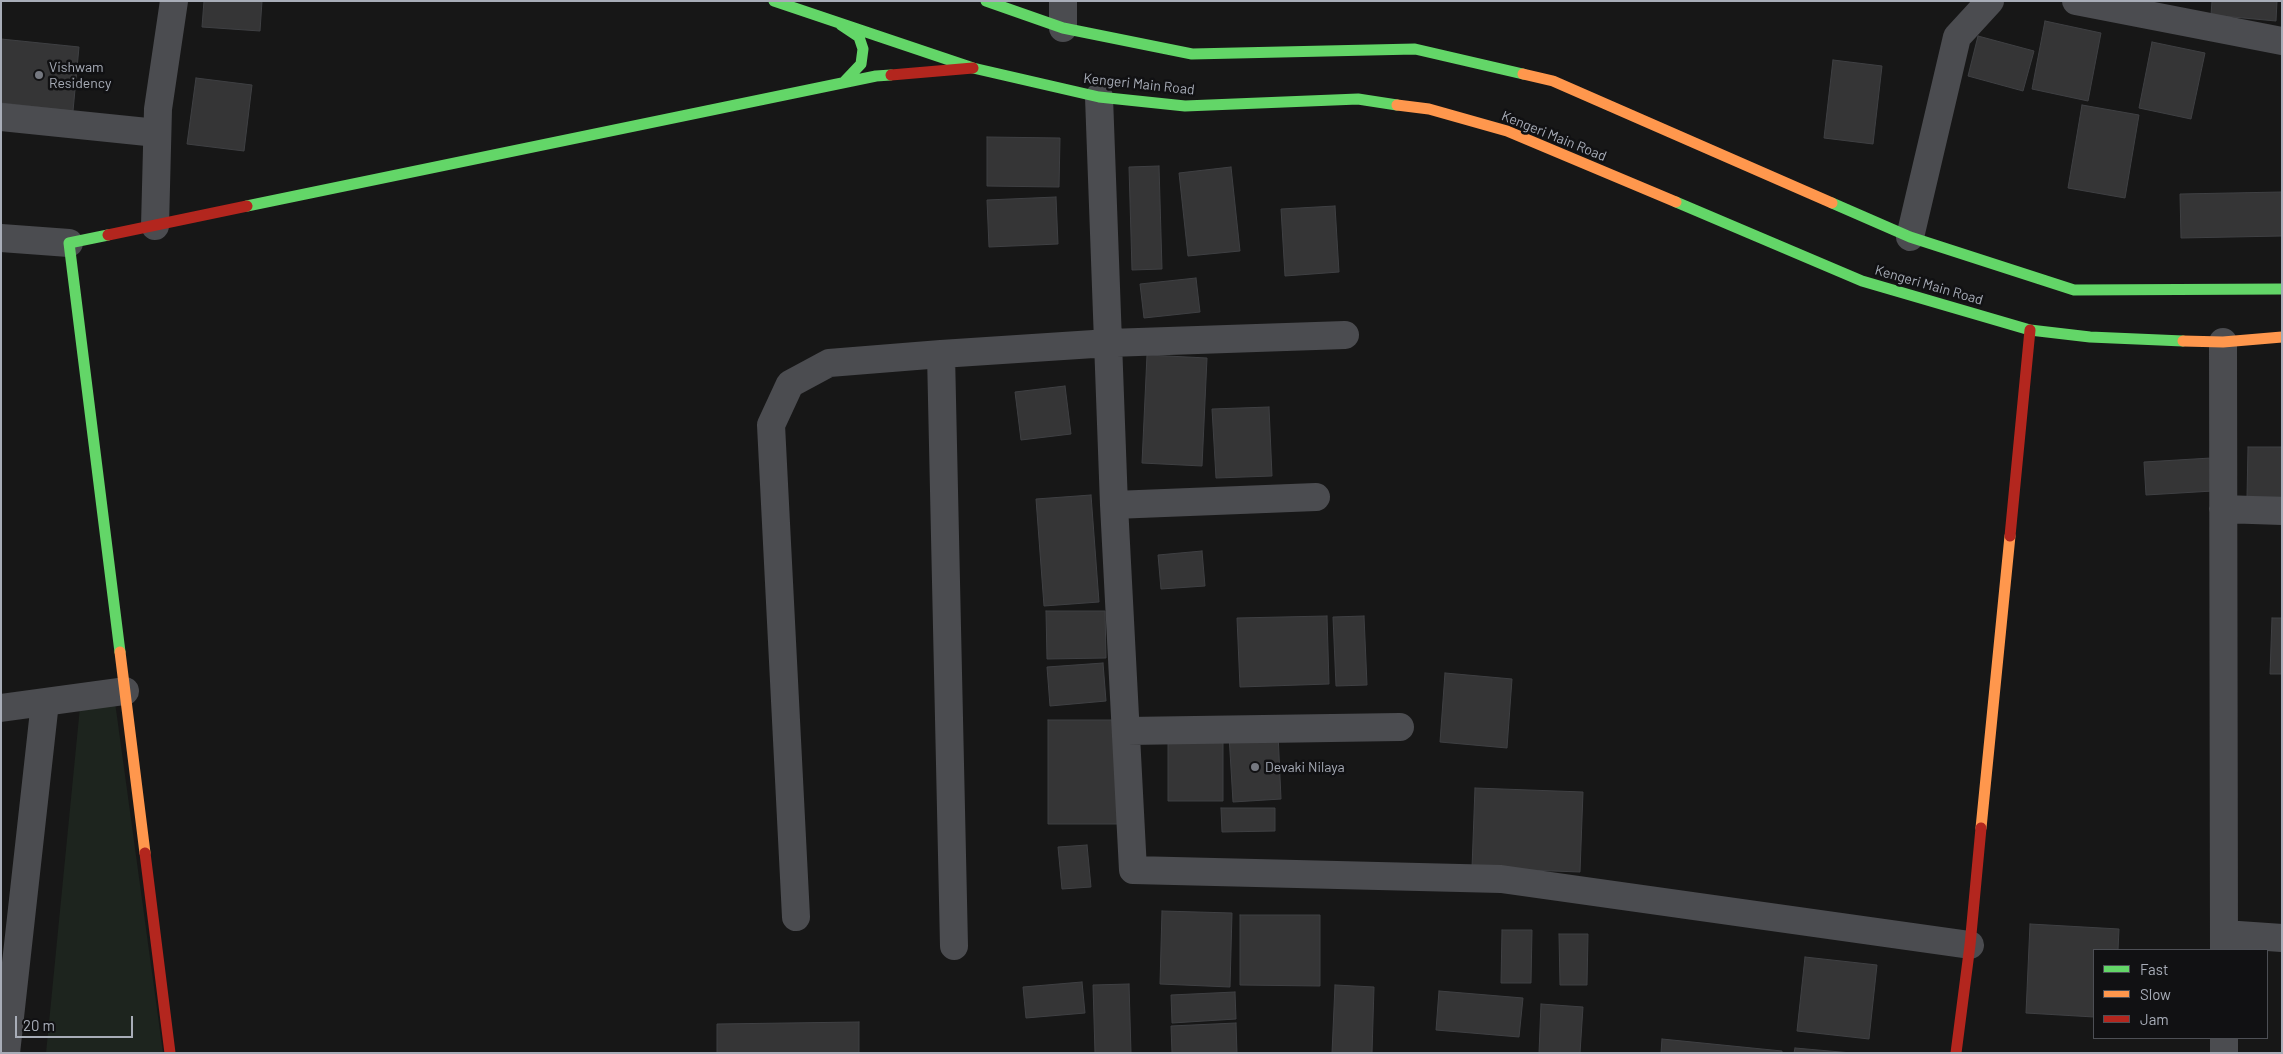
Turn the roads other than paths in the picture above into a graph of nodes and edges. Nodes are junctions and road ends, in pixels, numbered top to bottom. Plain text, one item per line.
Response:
1 (174, 1) edge
2 (774, 1) edge
3 (986, 1) edge
4 (1062, 1) edge
5 (1990, 1) edge
6 (2076, 1) edge
7 (841, 24) junction
8 (1063, 28) junction
9 (2282, 41) edge
10 (973, 68) junction
11 (843, 83) junction
12 (1099, 97) junction
13 (1, 117) edge
14 (157, 133) junction
15 (155, 226) junction
16 (1910, 237) junction
17 (1, 238) edge
18 (69, 243) junction
19 (2282, 289) edge
20 (2030, 330) junction
21 (1345, 335) dead end
22 (2282, 337) edge
23 (2222, 342) junction
24 (1109, 343) junction
25 (941, 354) junction
26 (1316, 497) dead end
27 (1114, 506) junction
28 (2223, 509) junction
29 (2282, 512) edge
30 (125, 692) junction
31 (45, 702) junction
32 (1, 708) edge
33 (1400, 727) dead end
34 (1127, 731) junction
35 (796, 917) dead end
36 (2282, 938) edge
37 (2224, 942) edge
38 (1970, 945) junction
39 (954, 946) dead end
40 (2224, 1039) edge
41 (6, 1053) edge
42 (170, 1053) edge
43 (1956, 1053) edge
44 (2224, 1053) edge

1 - 14 street
2 - 7 main road, Kengeri Main Road
3 - 8 main road
4 - 8 street
5 - 16 street
6 - 9 street
7 - 10 main road, Kengeri Main Road
7 - 11 main road
8 - 16 main road
10 - 11 main road
10 - 12 main road, Kengeri Main Road
11 - 15 main road
12 - 20 main road, Kengeri Main Road
12 - 24 street
13 - 14 street
14 - 15 street
15 - 18 main road
16 - 19 main road
17 - 18 street
18 - 30 main road
20 - 23 main road, Kengeri Main Road
20 - 38 main road
21 - 24 street
22 - 23 main road, Kengeri Main Road
23 - 28 street
24 - 25 street
24 - 27 street
25 - 35 street
25 - 39 street
26 - 27 street
27 - 34 street
28 - 29 street
28 - 37 street
30 - 31 street
30 - 42 main road
31 - 32 street
31 - 41 street
33 - 34 street
34 - 38 street
36 - 37 street
38 - 43 main road
40 - 44 street

